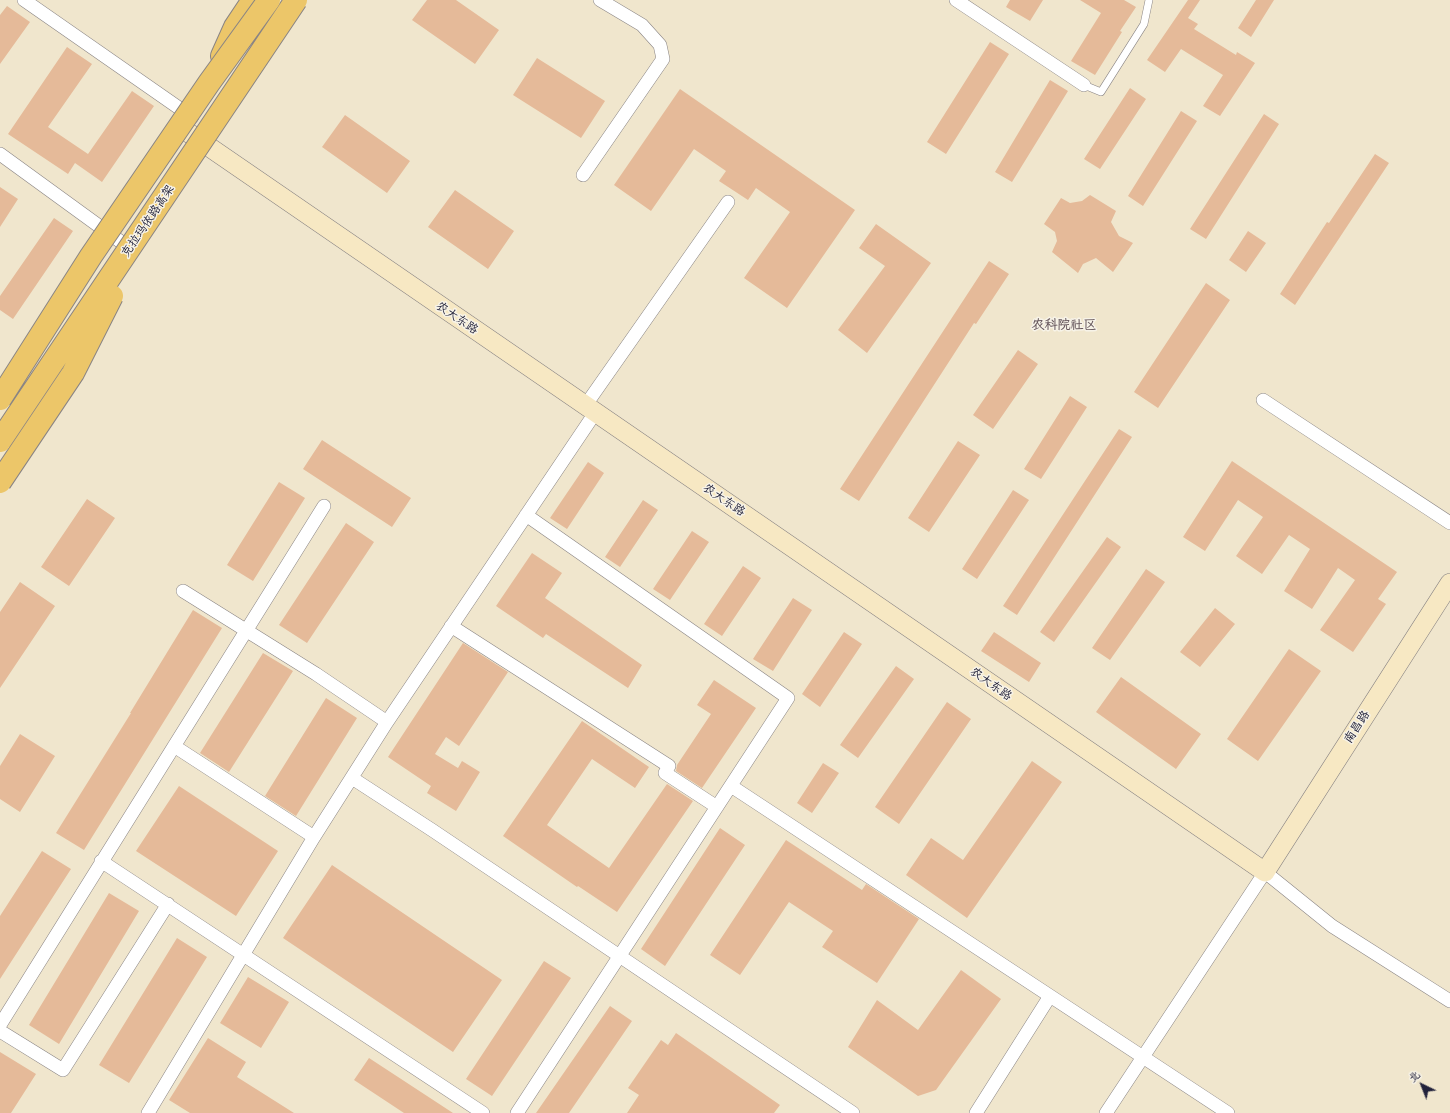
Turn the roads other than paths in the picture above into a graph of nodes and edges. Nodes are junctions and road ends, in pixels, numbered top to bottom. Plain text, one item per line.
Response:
1 (24, 0) edge
2 (253, 0) edge
3 (269, 0) edge
4 (296, 0) edge
5 (600, 0) edge
6 (956, 0) edge
7 (1149, 0) edge
8 (235, 27) junction
9 (209, 83) junction
10 (1084, 85) joint
11 (188, 123) joint
12 (0, 154) edge
13 (582, 175) dead end
14 (728, 202) dead end
15 (154, 213) junction
16 (132, 250) dead end
17 (91, 256) junction
18 (12, 364) junction
19 (0, 382) edge
20 (0, 398) edge
21 (1263, 400) dead end
22 (590, 409) junction
23 (0, 441) edge
24 (0, 482) edge
25 (324, 506) dead end
26 (526, 515) junction
27 (1450, 523) edge
28 (1450, 583) edge
29 (183, 591) dead end
30 (451, 626) junction
31 (246, 630) junction
32 (387, 722) junction
33 (174, 746) junction
34 (352, 778) junction
35 (731, 786) junction
36 (717, 807) junction
37 (314, 837) junction
38 (101, 861) junction
39 (1265, 872) junction
40 (168, 904) junction
41 (243, 954) junction
42 (620, 957) junction
43 (1050, 996) junction
44 (1450, 1000) edge
45 (0, 1025) edge
46 (0, 1031) edge
47 (1142, 1057) junction
48 (148, 1113) edge
49 (483, 1113) edge
50 (517, 1113) edge
51 (853, 1113) edge
52 (976, 1113) edge
53 (1106, 1113) edge
54 (1228, 1113) edge

1 - 11 street
2 - 8 highway
3 - 9 highway, bridge
4 - 15 highway, 克拉玛依路高架, bridge
5 - 13 street
6 - 10 street
7 - 10 lane
8 - 9 highway, bridge
8 - 18 highway
9 - 17 highway, bridge
11 - 22 main road, 农大东路
12 - 16 street
14 - 22 street
15 - 23 highway, 克拉玛依路高架, bridge
15 - 24 highway, bridge
17 - 18 highway, bridge
17 - 20 highway, bridge
18 - 19 highway
21 - 27 street
22 - 26 street
22 - 39 main road, 农大东路
25 - 31 street
26 - 30 street
26 - 35 street
28 - 39 main road, 南昌路
29 - 31 street
30 - 32 street
30 - 36 street
31 - 32 street
31 - 33 street
32 - 34 street
33 - 37 street
33 - 38 street
34 - 37 street
34 - 42 street
35 - 36 street
35 - 43 street
36 - 42 street
37 - 41 street
38 - 40 street
38 - 45 street
39 - 44 street
39 - 47 street
40 - 41 street
40 - 46 street
41 - 48 street
41 - 49 street
42 - 50 street
42 - 51 street
43 - 47 street
43 - 52 street
47 - 53 street
47 - 54 street

